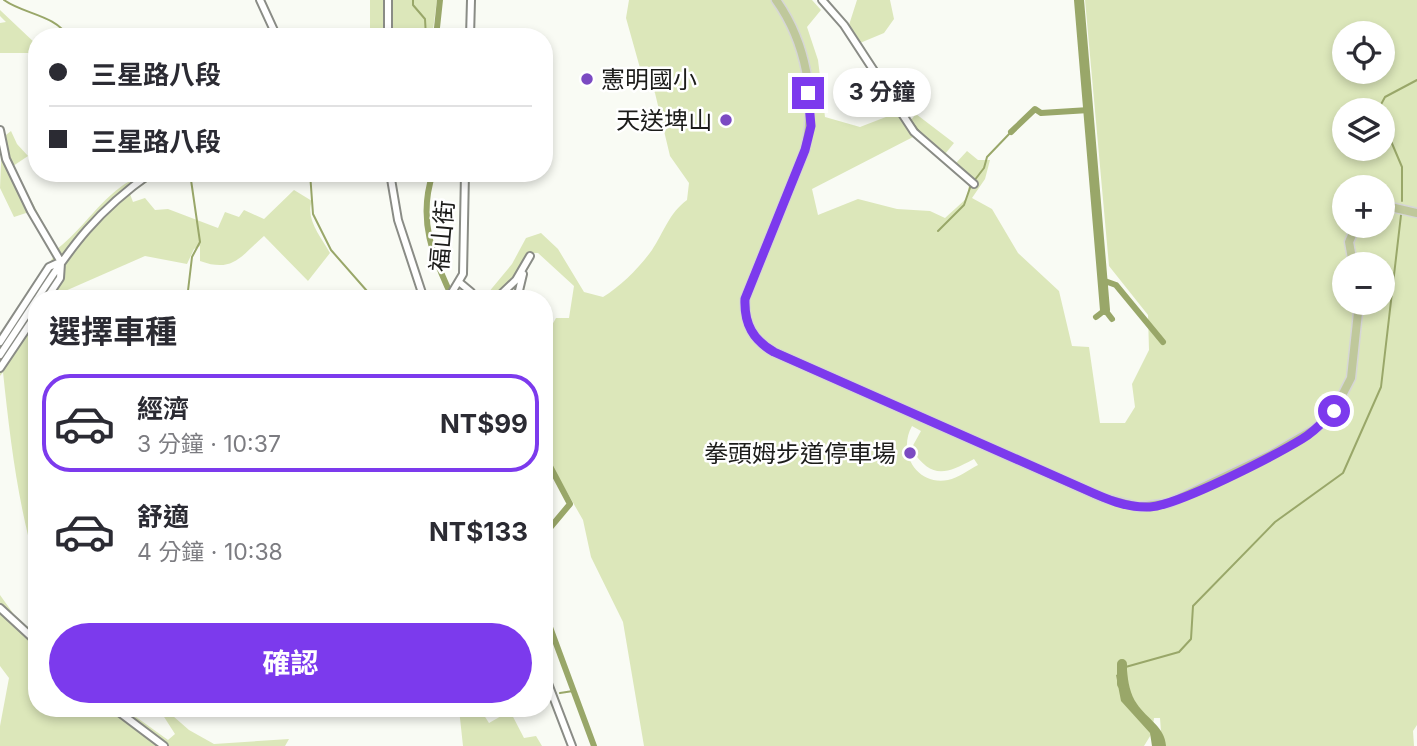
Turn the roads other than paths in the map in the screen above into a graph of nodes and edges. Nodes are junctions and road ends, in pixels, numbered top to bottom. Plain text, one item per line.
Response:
1 (260, 0) edge
2 (388, 0) edge
3 (471, 0) edge
4 (776, 0) edge
5 (822, 0) edge
6 (273, 28) edge
7 (387, 28) edge
8 (470, 28) edge
9 (0, 130) edge
10 (139, 182) edge
11 (392, 182) edge
12 (466, 182) edge
13 (974, 184) dead end
14 (1395, 208) edge
15 (1417, 213) edge
16 (530, 256) dead end
17 (61, 261) junction
18 (526, 265) junction
19 (459, 282) junction
20 (34, 290) edge
21 (43, 290) edge
22 (52, 290) edge
23 (421, 290) edge
24 (452, 290) edge
25 (469, 290) edge
26 (505, 290) edge
27 (519, 290) edge
28 (28, 299) edge
29 (28, 313) edge
30 (1358, 315) edge
31 (28, 327) edge
32 (0, 342) edge
33 (0, 355) edge
34 (0, 369) edge
35 (0, 608) edge
36 (28, 634) edge
37 (553, 696) edge
38 (126, 717) edge
39 (164, 746) edge
40 (572, 746) edge

1 - 6 street
2 - 7 street
3 - 8 street
4 - 30 main road
5 - 13 street
9 - 17 street
10 - 17 street
11 - 23 street
12 - 19 street, 福山街
14 - 15 main road
16 - 18 street
17 - 20 street
17 - 21 street
17 - 22 street
18 - 26 street
18 - 27 street
19 - 24 street, 福山街
19 - 25 street
28 - 32 street
29 - 33 street
31 - 34 street
35 - 36 street
37 - 40 street
38 - 39 street

